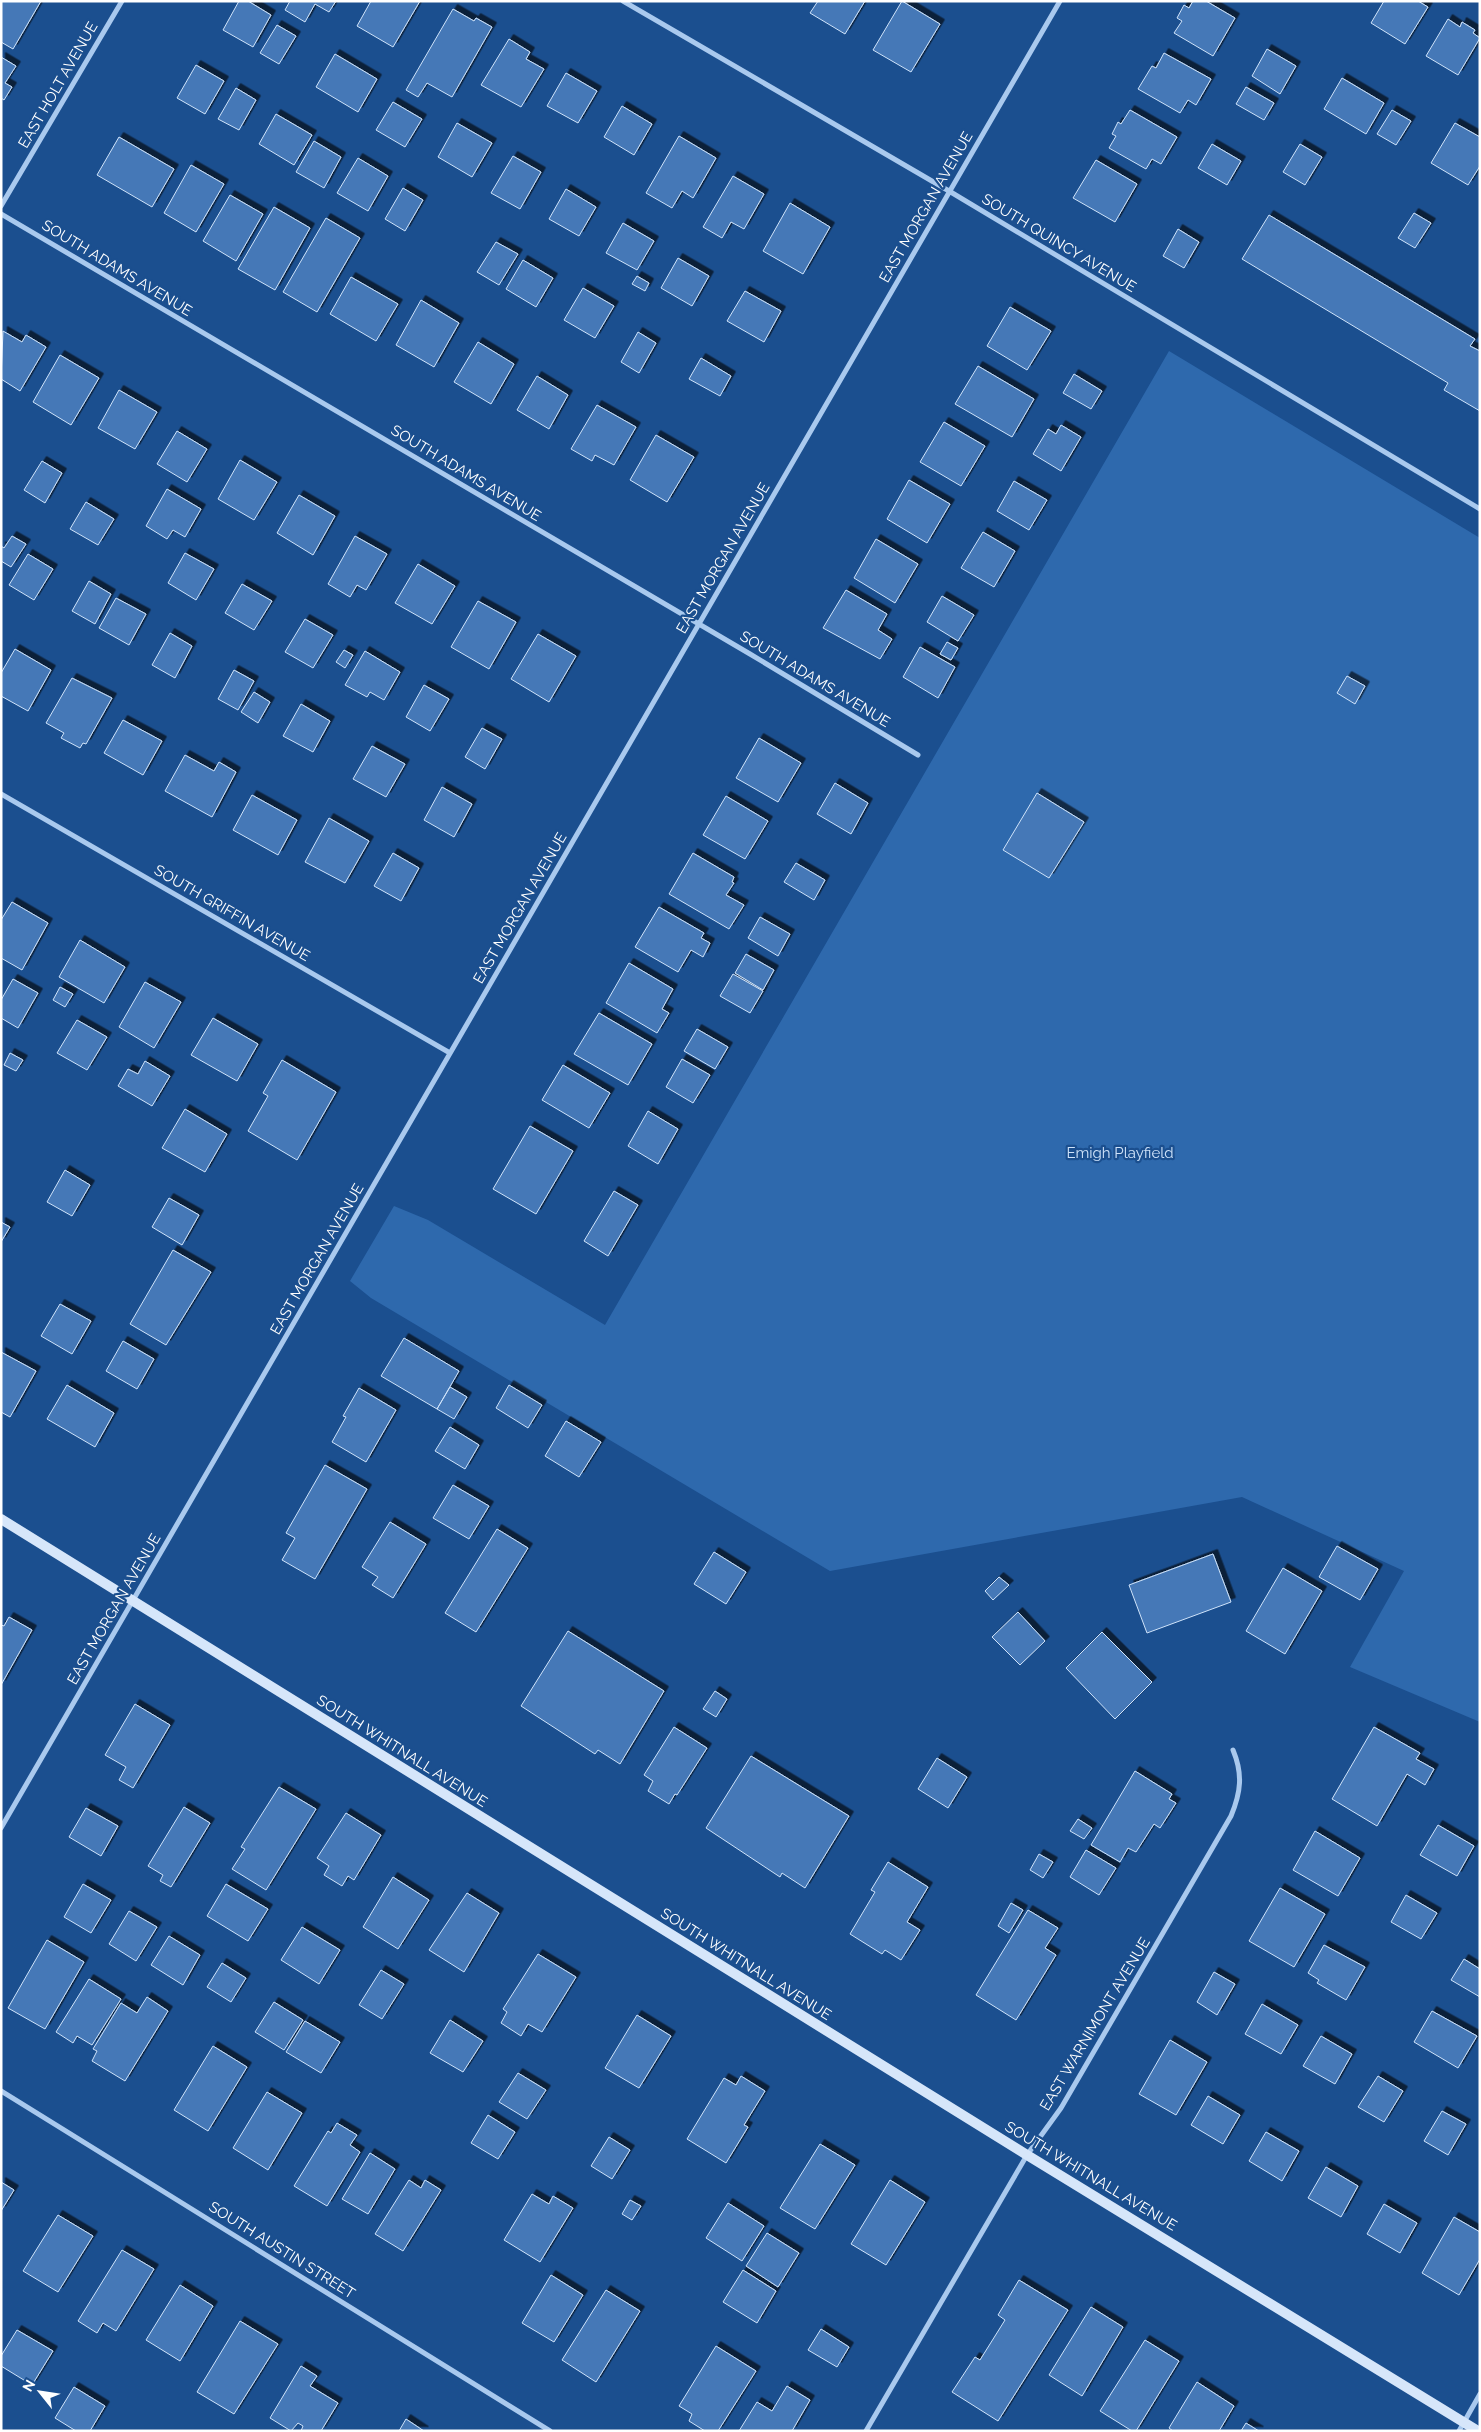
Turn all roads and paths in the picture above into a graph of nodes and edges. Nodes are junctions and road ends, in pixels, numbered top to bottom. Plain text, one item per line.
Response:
1 (122, 1) edge
2 (623, 1) edge
3 (1060, 1) edge
4 (950, 191) junction
5 (1, 206) edge
6 (1, 214) edge
7 (1480, 509) edge
8 (699, 624) junction
9 (918, 755) dead end
10 (1, 794) edge
11 (450, 1053) junction
12 (1, 1519) edge
13 (132, 1602) junction
14 (1232, 1750) dead end
15 (1, 1828) edge
16 (1, 2091) edge
17 (1026, 2155) junction
18 (1480, 2394) edge
19 (1461, 2426) edge
20 (550, 2431) edge
21 (866, 2431) edge
22 (1478, 2431) edge

1 - 5 street, EAST HOLT AVENUE
2 - 4 street, SOUTH QUINCY AVENUE
3 - 4 street, EAST MORGAN AVENUE
4 - 7 street, SOUTH QUINCY AVENUE
4 - 8 street, EAST MORGAN AVENUE
6 - 8 street, SOUTH ADAMS AVENUE
8 - 9 street, SOUTH ADAMS AVENUE
8 - 11 street, EAST MORGAN AVENUE
10 - 11 street, SOUTH GRIFFIN AVENUE
11 - 13 street, EAST MORGAN AVENUE
12 - 13 street, SOUTH WHITNALL AVENUE
13 - 15 street, EAST MORGAN AVENUE
13 - 17 street, SOUTH WHITNALL AVENUE
14 - 17 street, EAST WARNIMONT AVENUE
16 - 20 street, SOUTH AUSTIN STREET
17 - 19 street, SOUTH WHITNALL AVENUE
17 - 21 street, EAST WARNIMONT AVENUE
18 - 19 street
19 - 22 street, SOUTH WHITNALL AVENUE

